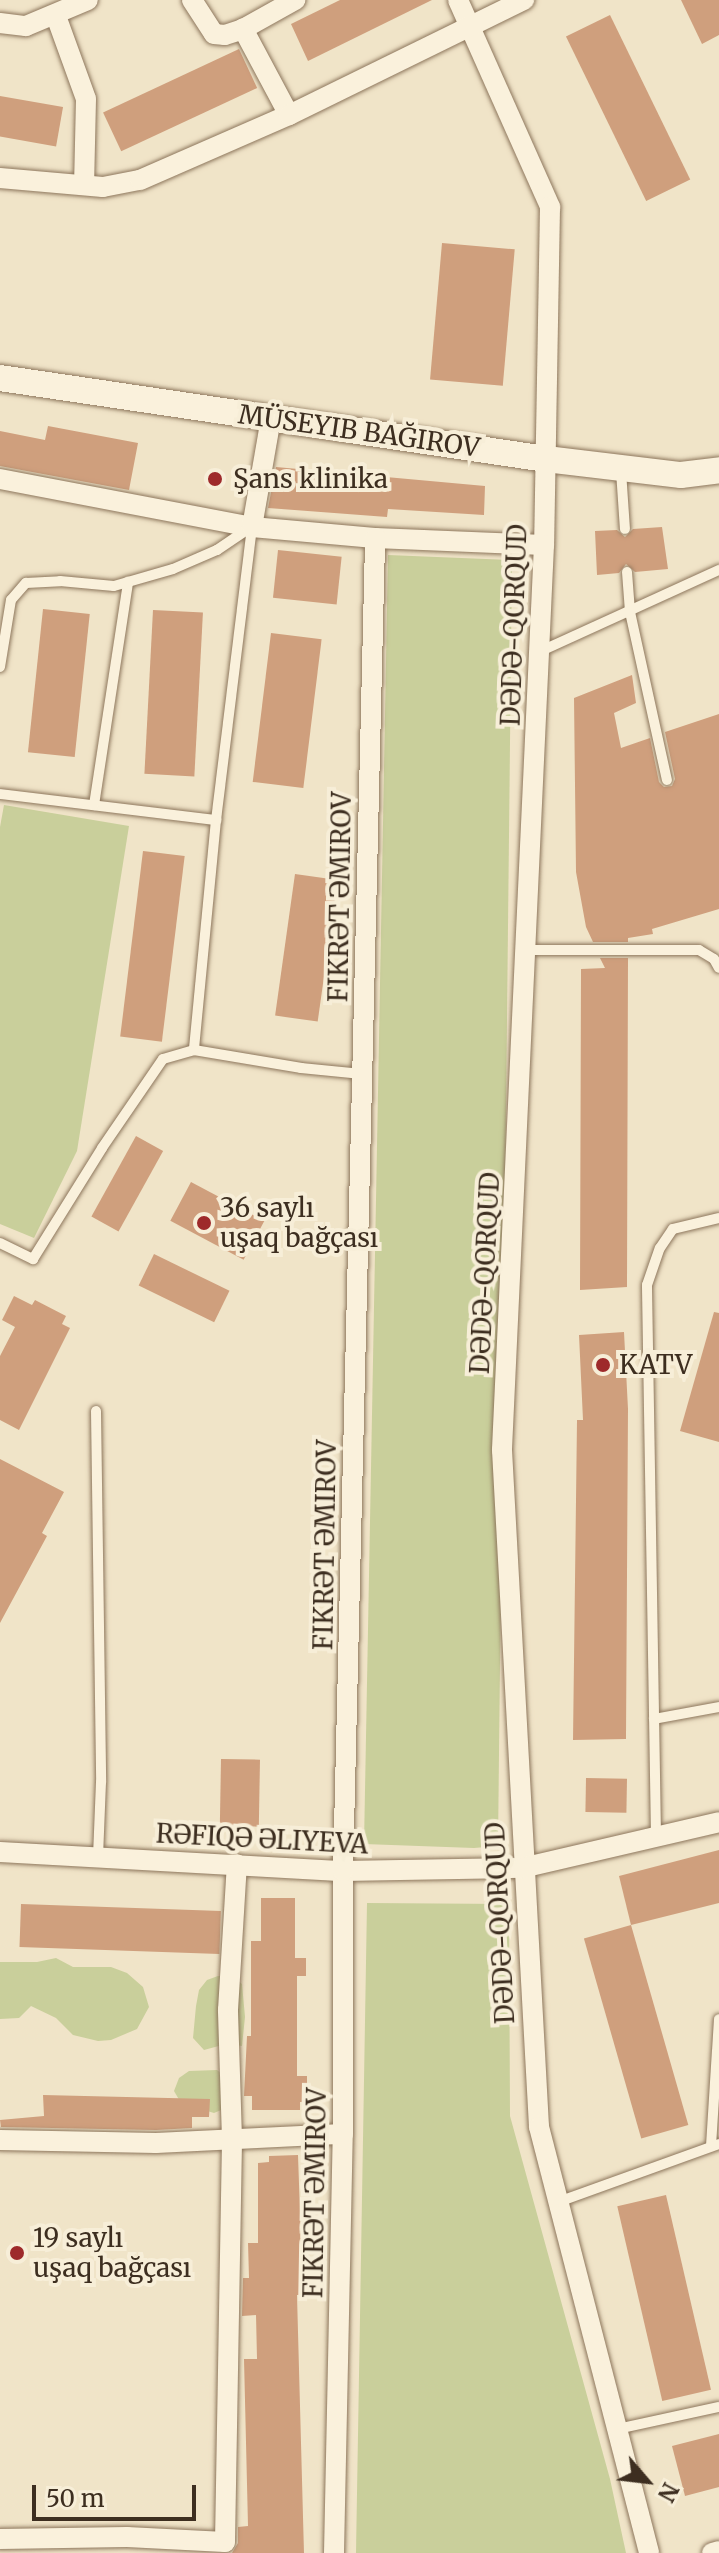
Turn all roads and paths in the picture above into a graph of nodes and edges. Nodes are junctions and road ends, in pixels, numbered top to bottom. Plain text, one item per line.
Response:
1 (88, 0) edge
2 (192, 0) edge
3 (295, 0) edge
4 (458, 0) edge
5 (524, 0) edge
6 (56, 16) junction
7 (0, 23) edge
8 (469, 25) junction
9 (243, 29) junction
10 (289, 115) junction
11 (0, 178) edge
12 (84, 185) junction
13 (0, 378) edge
14 (271, 418) junction
15 (546, 459) junction
16 (621, 465) junction
17 (719, 470) edge
18 (0, 479) edge
19 (252, 527) junction
20 (625, 529) dead end
21 (375, 538) junction
22 (544, 545) junction
23 (719, 570) edge
24 (627, 572) dead end
25 (128, 582) junction
26 (630, 612) junction
27 (539, 652) junction
28 (0, 667) edge
29 (667, 780) dead end
30 (0, 794) edge
31 (94, 805) junction
32 (216, 820) junction
33 (719, 949) edge
34 (525, 950) junction
35 (699, 950) junction
36 (719, 968) edge
37 (194, 1050) junction
38 (362, 1074) junction
39 (719, 1218) edge
40 (0, 1243) edge
41 (96, 1411) dead end
42 (719, 1707) edge
43 (654, 1719) junction
44 (719, 1822) edge
45 (656, 1836) junction
46 (0, 1852) edge
47 (98, 1857) junction
48 (237, 1864) junction
49 (522, 1868) junction
50 (343, 1871) junction
51 (719, 2019) edge
52 (343, 2134) junction
53 (232, 2139) junction
54 (0, 2140) edge
55 (715, 2145) edge
56 (558, 2202) junction
57 (719, 2407) edge
58 (617, 2429) junction
59 (0, 2539) edge
60 (225, 2547) edge
61 (719, 2551) edge
62 (334, 2553) edge
63 (649, 2553) edge
64 (712, 2553) edge

1 - 6 street
2 - 9 street
3 - 9 street
4 - 8 street, DƏDƏ-QORQUD
5 - 8 street
6 - 7 street
6 - 12 street
8 - 10 street
8 - 15 street, DƏDƏ-QORQUD
9 - 10 street
10 - 12 street
11 - 12 street
13 - 14 street
14 - 15 street
14 - 19 street
15 - 16 street
15 - 22 street, DƏDƏ-QORQUD
16 - 17 street
16 - 20 lane
18 - 19 street
19 - 21 street
19 - 25 lane
19 - 32 lane
21 - 22 street
21 - 38 street, FIKRƏT ƏMIROV
22 - 27 street, DƏDƏ-QORQUD
23 - 26 lane
24 - 26 lane
25 - 28 lane
25 - 31 lane
26 - 27 lane
26 - 29 lane
27 - 34 street, DƏDƏ-QORQUD
30 - 31 lane
31 - 32 lane
32 - 37 lane
33 - 35 lane
34 - 35 lane
34 - 49 street, DƏDƏ-QORQUD
35 - 36 lane
37 - 38 lane
37 - 40 lane
38 - 50 street, FIKRƏT ƏMIROV
39 - 43 lane
41 - 47 lane
42 - 43 lane
43 - 45 lane
44 - 45 street, RƏFIQƏ ƏLIYEVA
45 - 49 street, RƏFIQƏ ƏLIYEVA
46 - 47 street, RƏFIQƏ ƏLIYEVA
47 - 48 street, RƏFIQƏ ƏLIYEVA
48 - 50 street, RƏFIQƏ ƏLIYEVA
48 - 53 street
49 - 50 street, RƏFIQƏ ƏLIYEVA
49 - 56 street, DƏDƏ-QORQUD
50 - 52 street, FIKRƏT ƏMIROV
51 - 55 lane
52 - 53 street
52 - 62 street, FIKRƏT ƏMIROV
53 - 54 street
53 - 60 street
55 - 56 lane
56 - 58 street, DƏDƏ-QORQUD
57 - 58 lane
58 - 63 street, DƏDƏ-QORQUD
59 - 60 street
61 - 64 street

